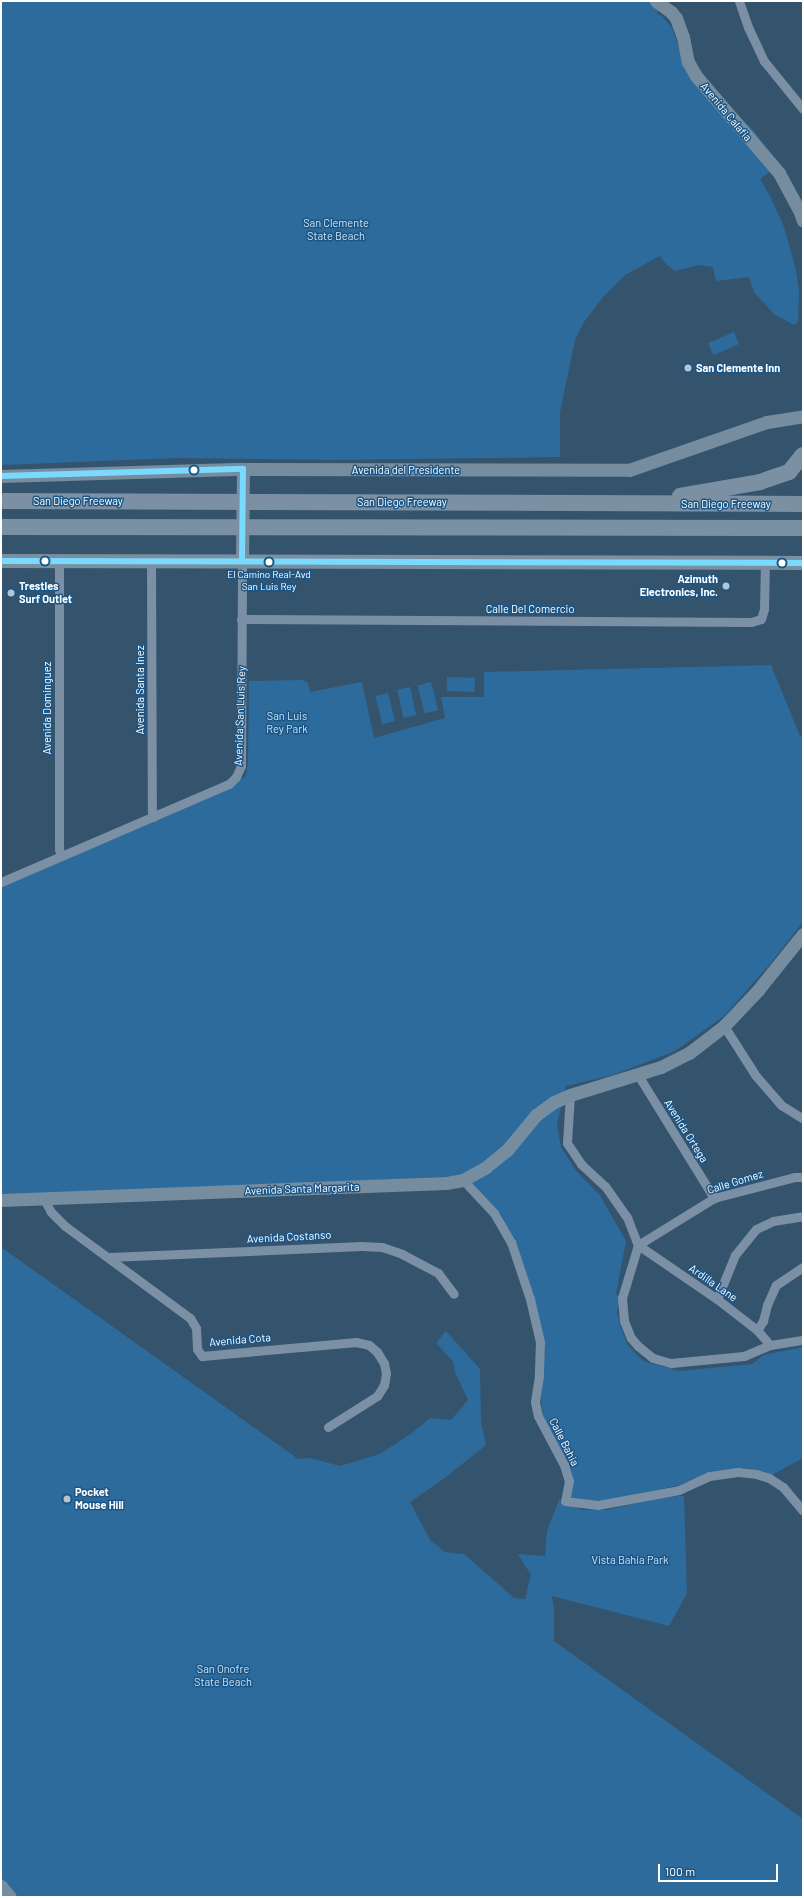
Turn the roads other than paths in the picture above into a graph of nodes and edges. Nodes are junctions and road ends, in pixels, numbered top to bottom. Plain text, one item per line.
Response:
1 (656, 1) edge
2 (739, 1) edge
3 (803, 109) edge
4 (802, 216) edge
5 (803, 416) edge
6 (803, 455) edge
7 (243, 474) junction
8 (1, 476) edge
9 (1, 501) edge
10 (636, 503) junction
11 (803, 504) edge
12 (1, 527) edge
13 (803, 528) edge
14 (59, 560) junction
15 (1, 561) edge
16 (151, 561) junction
17 (242, 561) junction
18 (765, 563) junction
19 (803, 563) edge
20 (241, 620) junction
21 (154, 817) junction
22 (61, 856) junction
23 (1, 882) edge
24 (803, 934) edge
25 (724, 1026) junction
26 (638, 1075) junction
27 (570, 1095) junction
28 (803, 1119) edge
29 (803, 1177) edge
30 (463, 1180) junction
31 (714, 1198) junction
32 (44, 1199) junction
33 (1, 1200) edge
34 (803, 1216) edge
35 (638, 1245) junction
36 (110, 1257) junction
37 (803, 1267) edge
38 (454, 1294) dead end
39 (717, 1299) junction
40 (757, 1330) junction
41 (803, 1340) edge
42 (770, 1345) junction
43 (328, 1427) dead end
44 (803, 1511) edge
45 (1, 1886) edge
46 (10, 1897) edge

1 - 4 street, Avenida Calafia
2 - 3 street
5 - 7 street, Avenida del Presidente
6 - 10 highway
7 - 8 street, Avenida del Presidente
7 - 17 street, Avenida San Luis Rey
9 - 10 highway, San Diego Freeway
10 - 11 highway, San Diego Freeway
12 - 13 highway
14 - 15 main road
14 - 16 main road
14 - 22 street, Avenida Dominguez
16 - 17 main road
16 - 21 street, Avenida Santa Inez
17 - 18 main road
17 - 20 street, Avenida San Luis Rey
18 - 19 main road
18 - 20 street, Calle Del Comercio
20 - 21 street, Avenida San Luis Rey
21 - 22 street, Avenida San Luis Rey
22 - 23 street, Avenida San Luis Rey
24 - 25 street, Avenida Santa Margarita
25 - 26 street, Avenida Santa Margarita
25 - 28 street
26 - 27 street, Avenida Santa Margarita
26 - 31 street, Avenida Ortega
27 - 30 street, Avenida Santa Margarita
27 - 35 street
29 - 31 street, Calle Gomez
30 - 32 street, Avenida Santa Margarita
30 - 44 street, Calle Bahia
31 - 35 street, Calle Gomez
32 - 33 street, Avenida Santa Margarita
32 - 36 street, Avenida Cota
34 - 39 street
35 - 39 street, Ardilla Lane
35 - 42 street
36 - 38 street, Avenida Costanso
36 - 43 street, Avenida Cota
37 - 40 street
39 - 40 street, Ardilla Lane
40 - 42 street, Ardilla Lane
41 - 42 street
45 - 46 street

